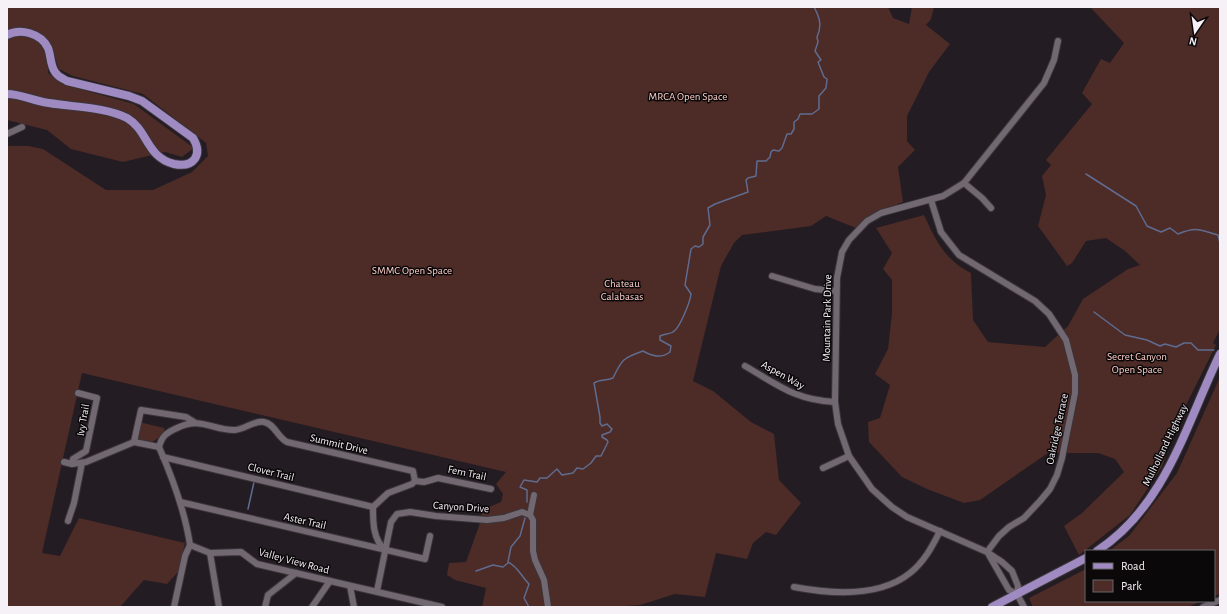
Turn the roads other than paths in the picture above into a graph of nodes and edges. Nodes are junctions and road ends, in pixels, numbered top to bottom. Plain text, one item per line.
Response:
1 (7, 35) edge
2 (1058, 41) dead end
3 (7, 94) edge
4 (22, 127) dead end
5 (7, 134) edge
6 (964, 183) junction
7 (931, 200) junction
8 (991, 208) dead end
9 (772, 276) dead end
10 (836, 291) junction
11 (1220, 354) edge
12 (745, 366) dead end
13 (78, 393) dead end
14 (835, 402) junction
15 (196, 423) junction
16 (134, 442) junction
17 (159, 447) junction
18 (849, 456) junction
19 (163, 457) junction
20 (64, 462) dead end
21 (82, 463) junction
22 (72, 464) junction
23 (823, 468) dead end
24 (415, 481) junction
25 (491, 489) dead end
26 (534, 495) dead end
27 (180, 502) junction
28 (373, 507) junction
29 (530, 515) junction
30 (68, 521) dead end
31 (940, 531) junction
32 (430, 536) dead end
33 (190, 545) junction
34 (385, 550) junction
35 (1098, 550) edge
36 (987, 552) junction
37 (210, 553) junction
38 (1085, 559) edge
39 (1010, 570) junction
40 (296, 573) junction
41 (1001, 574) junction
42 (330, 581) junction
43 (350, 586) junction
44 (794, 587) dead end
45 (377, 591) junction
46 (1017, 594) junction
47 (1220, 600) edge
48 (174, 607) edge
49 (219, 607) edge
50 (265, 607) edge
51 (312, 607) edge
52 (354, 607) edge
53 (442, 607) edge
54 (548, 607) edge
55 (992, 607) edge
56 (1024, 607) edge
57 (1203, 607) edge

1 - 3 main road
2 - 6 street, Mountain Park Drive
4 - 5 street
6 - 7 street, Mountain Park Drive
6 - 8 street
7 - 10 street, Mountain Park Drive
7 - 36 street, Oakridge Terrace
9 - 10 street
10 - 14 street, Mountain Park Drive
11 - 35 main road, Mulholland Highway
12 - 14 street, Aspen Way
13 - 22 street, Ivy Trail
14 - 18 street, Mountain Park Drive
15 - 16 street
15 - 17 street, Summit Drive
15 - 24 street, Summit Drive
16 - 17 street
16 - 21 street
17 - 19 street
18 - 23 street
18 - 31 street, Mountain Park Drive
19 - 27 street
19 - 28 street, Clover Trail
20 - 22 street
21 - 22 street
21 - 30 street
24 - 25 street, Fern Trail
24 - 28 street
26 - 29 street
27 - 33 street
27 - 34 street, Aster Trail
28 - 34 street
29 - 34 street, Canyon Drive
29 - 54 street
31 - 36 street, Mountain Park Drive
31 - 44 street
32 - 34 street, Aster Trail
33 - 37 street, Valley View Road
33 - 48 street
34 - 45 street, Canyon Drive
36 - 39 street, Mountain Park Drive
36 - 41 street
37 - 40 street, Valley View Road
37 - 49 street
38 - 46 main road
39 - 41 street
39 - 46 street, Mountain Park Drive
40 - 42 street, Valley View Road
40 - 50 street
41 - 46 street
42 - 43 street, Valley View Road
42 - 51 street
43 - 45 street, Valley View Road
43 - 52 street
45 - 53 street, Valley View Road
46 - 55 main road
46 - 56 street
47 - 57 street

